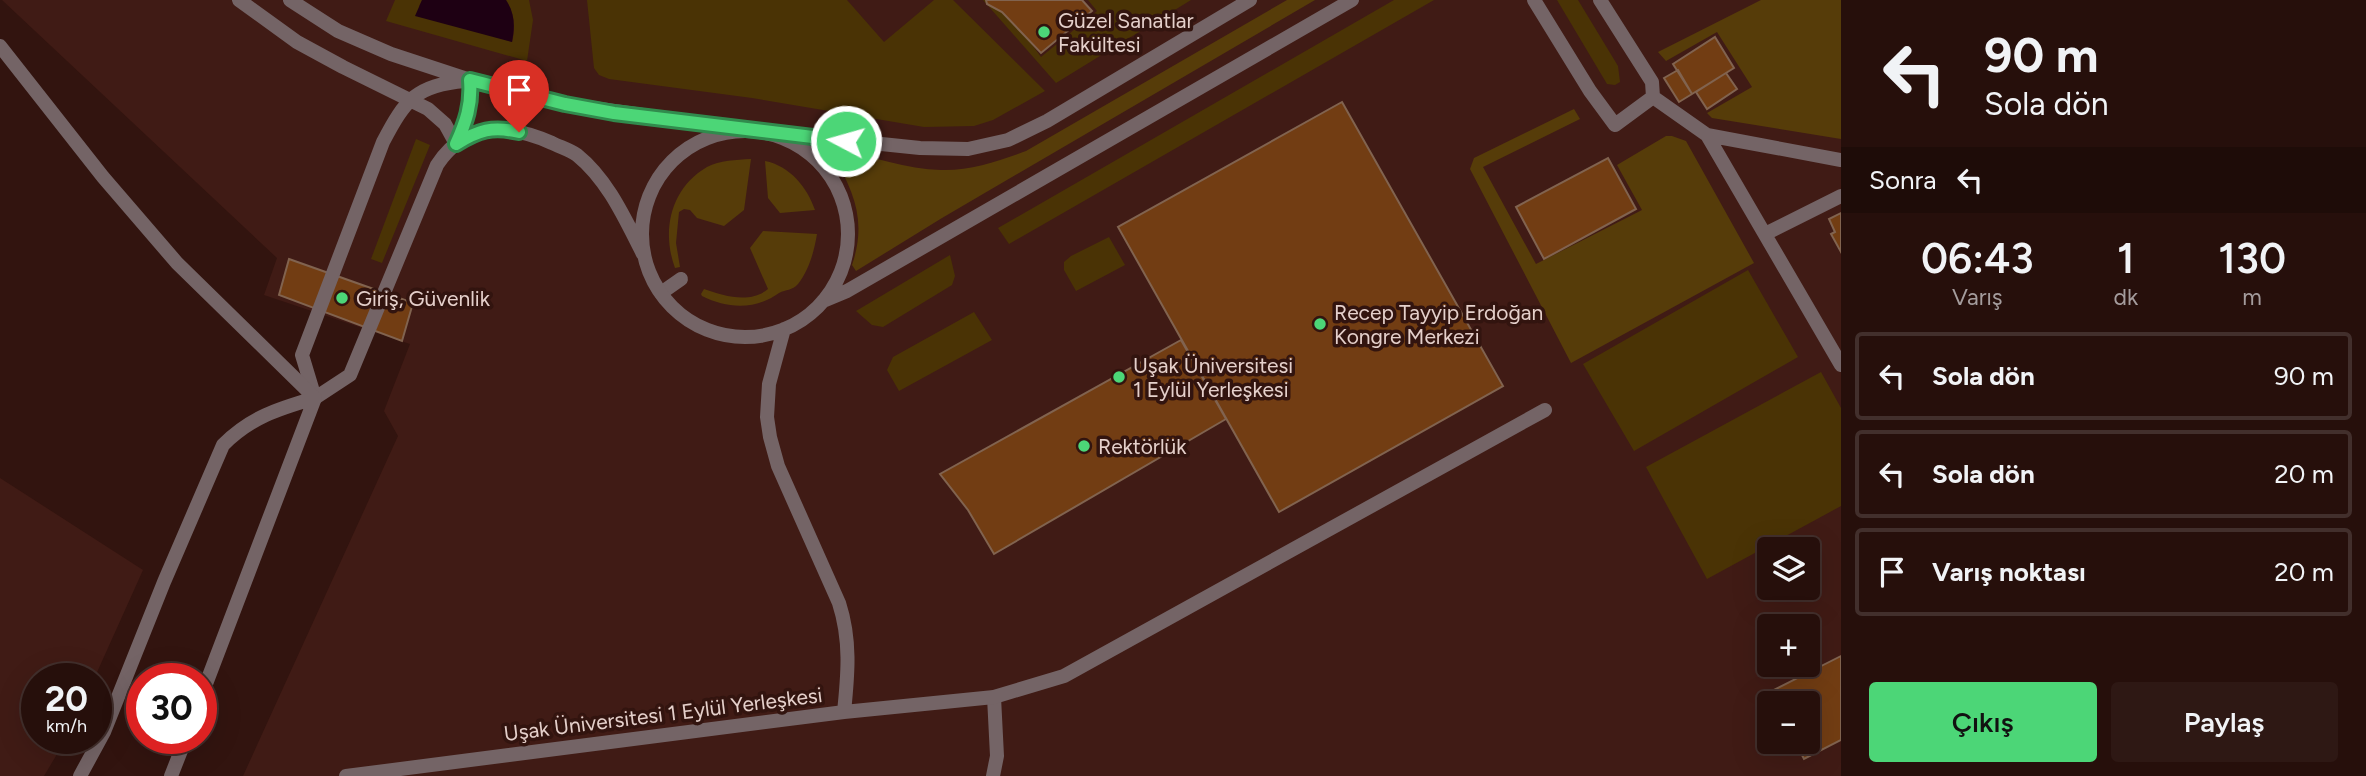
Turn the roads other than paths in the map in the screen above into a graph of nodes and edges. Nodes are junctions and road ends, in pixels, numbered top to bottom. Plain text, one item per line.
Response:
1 (239, 0) edge
2 (290, 0) edge
3 (1250, 0) edge
4 (1352, 0) edge
5 (1534, 0) edge
6 (1600, 0) edge
7 (0, 46) edge
8 (470, 80) junction
9 (1653, 97) junction
10 (411, 99) junction
11 (757, 131) junction
12 (1707, 135) junction
13 (456, 144) junction
14 (1841, 159) edge
15 (1841, 196) edge
16 (1765, 234) junction
17 (643, 254) junction
18 (681, 279) dead end
19 (661, 293) junction
20 (823, 301) junction
21 (784, 329) junction
22 (1841, 365) edge
23 (315, 398) junction
24 (1545, 410) dead end
25 (214, 663) edge
26 (994, 696) junction
27 (844, 712) junction
28 (180, 754) edge
29 (80, 776) edge
30 (171, 776) edge
31 (345, 776) edge
32 (993, 776) edge

1 - 10 street
2 - 8 street
3 - 11 street
4 - 20 street
5 - 9 street
6 - 9 street
7 - 23 street
8 - 10 street
8 - 11 street
8 - 13 street
9 - 12 street
10 - 13 street
10 - 23 street
11 - 17 street
11 - 20 street
12 - 14 street
12 - 16 street
13 - 17 street
13 - 23 street
15 - 16 street
16 - 22 street
17 - 19 street
18 - 19 street
19 - 21 street
20 - 21 street
21 - 27 street
23 - 25 street
23 - 29 street
24 - 26 street, Uşak Üniversitesi 1 Eylül Yerleşkesi
26 - 27 street, Uşak Üniversitesi 1 Eylül Yerleşkesi
26 - 32 street
27 - 31 street, Uşak Üniversitesi 1 Eylül Yerleşkesi
28 - 30 street

